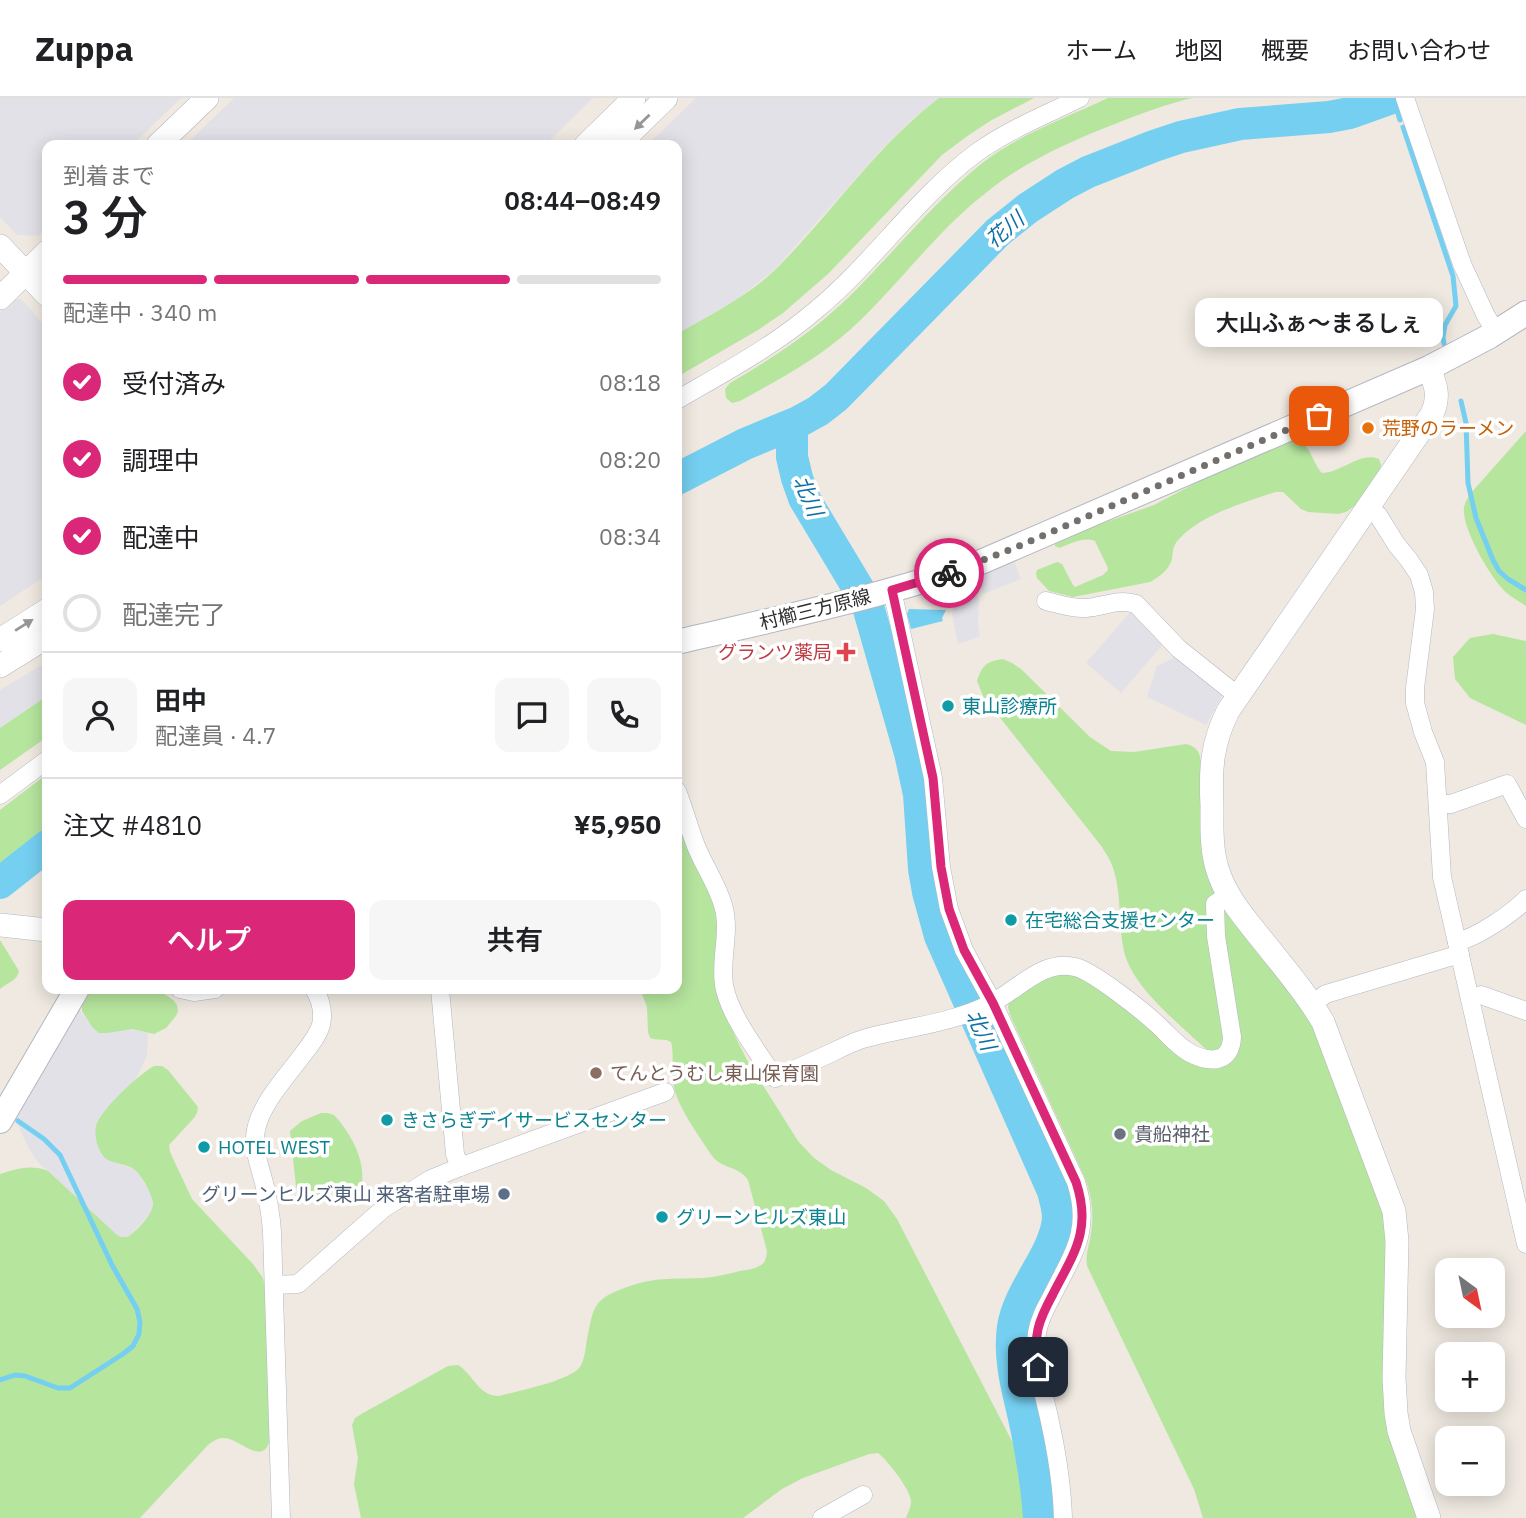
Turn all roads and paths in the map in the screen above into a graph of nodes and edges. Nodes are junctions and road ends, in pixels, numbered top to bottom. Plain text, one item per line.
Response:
1 (207, 98) edge
2 (634, 98) edge
3 (666, 98) edge
4 (1080, 98) edge
5 (1405, 98) edge
6 (163, 140) edge
7 (591, 140) edge
8 (623, 140) edge
9 (0, 246) edge
10 (42, 257) edge
11 (26, 273) junction
12 (42, 290) edge
13 (0, 298) edge
14 (1526, 313) edge
15 (1496, 332) junction
16 (1429, 368) junction
17 (682, 397) edge
18 (1367, 508) junction
19 (886, 592) junction
20 (1046, 601) dead end
21 (42, 613) edge
22 (0, 640) edge
23 (42, 640) edge
24 (682, 641) edge
25 (0, 666) edge
26 (1238, 696) junction
27 (42, 764) edge
28 (0, 795) edge
29 (682, 804) edge
30 (1438, 804) junction
31 (1526, 819) edge
32 (1228, 895) junction
33 (1526, 899) edge
34 (0, 925) edge
35 (42, 929) edge
36 (1459, 948) junction
37 (73, 994) edge
38 (317, 994) edge
39 (440, 994) edge
40 (1471, 998) junction
41 (1312, 1004) junction
42 (988, 1005) junction
43 (1526, 1011) edge
44 (666, 1092) dead end
45 (0, 1121) edge
46 (460, 1167) junction
47 (1526, 1244) edge
48 (274, 1285) junction
49 (863, 1495) dead end
50 (281, 1518) edge
51 (822, 1518) edge
52 (1063, 1518) edge
53 (1429, 1518) edge

1 - 6 street
2 - 7 street
3 -> 8 street
4 - 17 street
5 - 15 street
9 - 11 street
10 - 11 street
11 - 12 street
11 - 13 street
14 - 15 main road, 村櫛三方原線
15 - 16 main road, 村櫛三方原線
16 - 18 street
16 - 19 main road, 村櫛三方原線
18 - 26 street
18 - 30 street
19 - 24 main road, 村櫛三方原線
19 - 42 street
20 - 26 street
22 -> 21 street
23 - 25 street
26 - 32 street
27 - 28 street
29 - 42 street
30 - 31 street
30 - 36 street
32 - 41 street
32 - 42 street
33 - 36 street
34 - 35 street
36 - 40 street
36 - 41 street
37 - 45 main road
38 - 48 street
39 - 46 street
40 - 43 street
40 - 47 street
41 - 53 street
42 - 52 street
44 - 46 street
46 - 48 street
48 - 50 street
49 - 51 street

